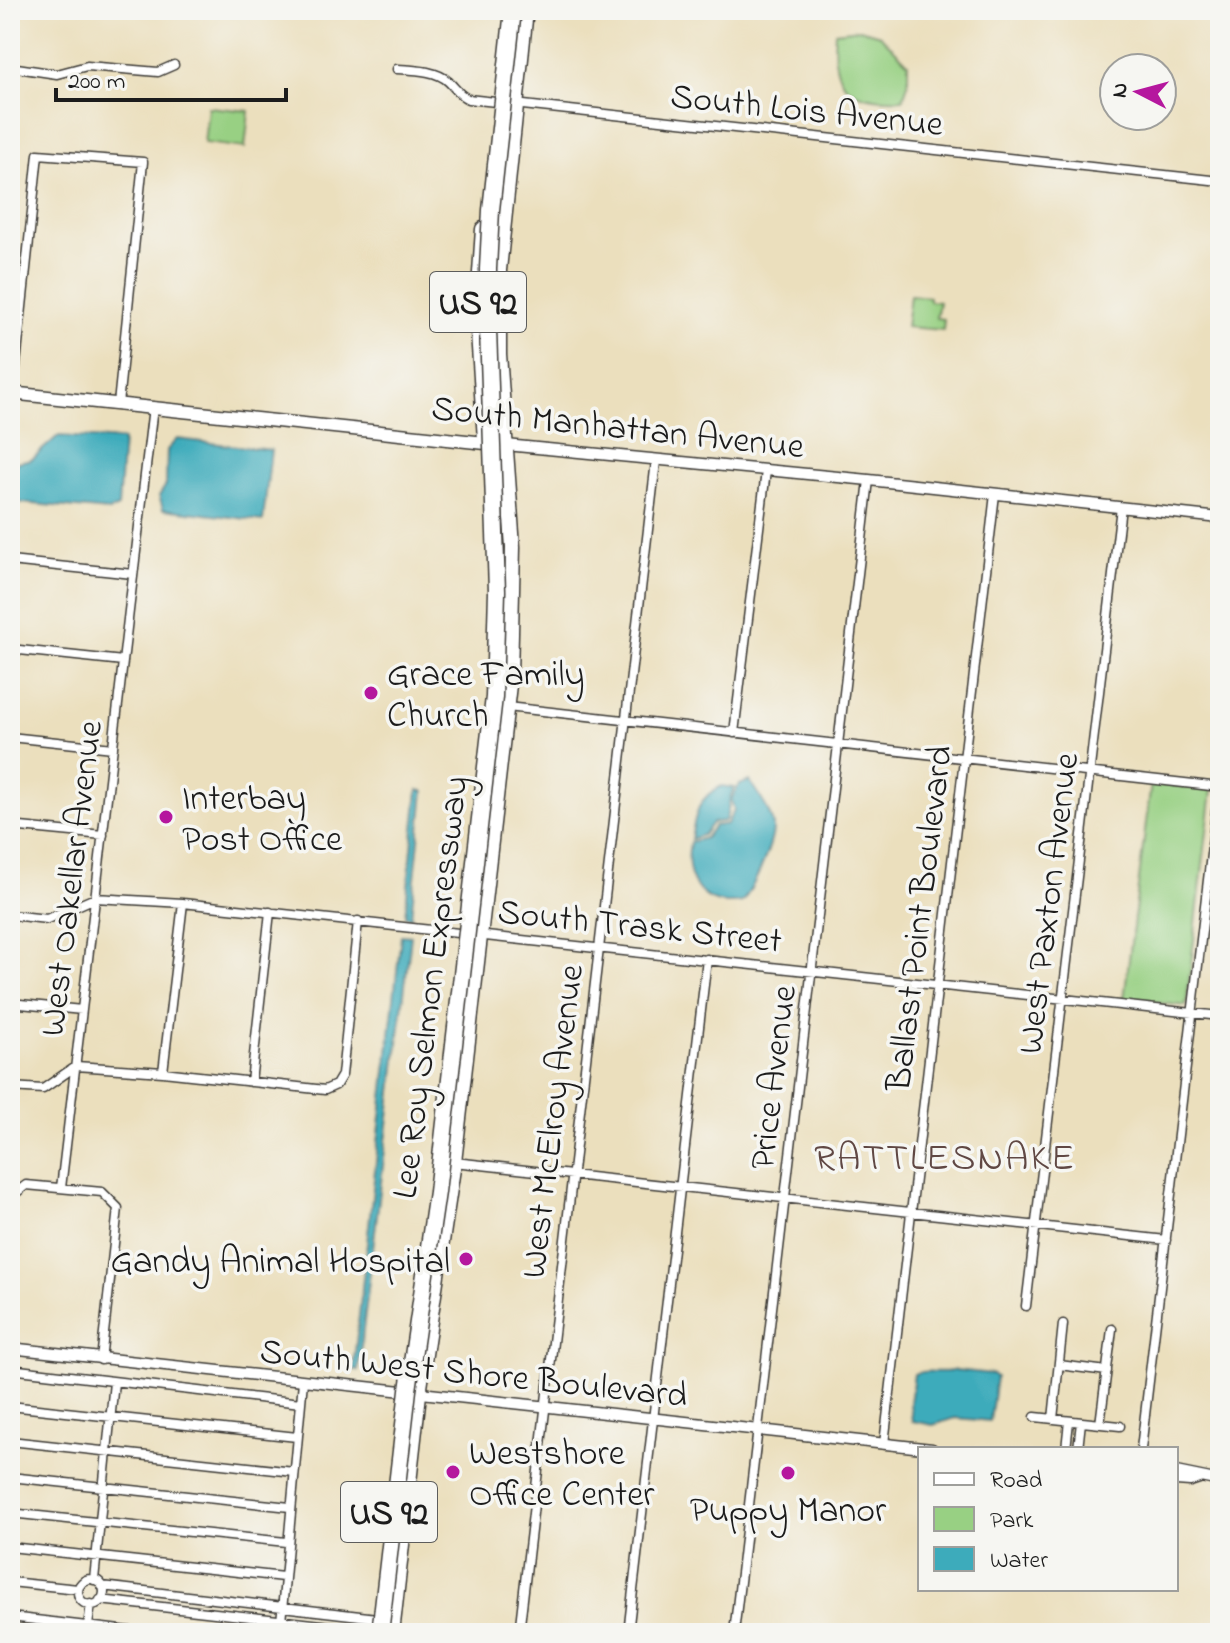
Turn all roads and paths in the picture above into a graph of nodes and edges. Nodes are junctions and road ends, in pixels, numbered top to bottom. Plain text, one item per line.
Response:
1 (510, 10) edge
2 (523, 10) edge
3 (174, 65) dead end
4 (10, 67) edge
5 (397, 69) dead end
6 (497, 102) junction
7 (515, 105) junction
8 (1220, 181) edge
9 (504, 209) junction
10 (483, 227) junction
11 (10, 385) edge
12 (10, 393) edge
13 (118, 404) junction
14 (153, 407) junction
15 (485, 442) junction
16 (506, 445) junction
17 (656, 461) junction
18 (766, 471) junction
19 (869, 480) junction
20 (995, 494) junction
21 (1121, 507) junction
22 (1220, 518) edge
23 (10, 561) edge
24 (133, 574) junction
25 (10, 649) edge
26 (512, 654) junction
27 (123, 661) junction
28 (492, 664) junction
29 (507, 707) junction
30 (625, 721) junction
31 (734, 733) junction
32 (10, 737) edge
33 (838, 744) junction
34 (113, 748) junction
35 (964, 758) junction
36 (1090, 772) junction
37 (1220, 778) edge
38 (1220, 786) edge
39 (497, 796) junction
40 (10, 826) edge
41 (103, 835) junction
42 (472, 841) junction
43 (95, 898) junction
44 (183, 903) junction
45 (270, 912) junction
46 (10, 915) edge
47 (358, 921) junction
48 (461, 933) junction
49 (481, 935) junction
50 (598, 948) junction
51 (707, 959) junction
52 (812, 971) junction
53 (938, 985) junction
54 (1063, 999) junction
55 (10, 1003) edge
56 (82, 1010) junction
57 (1193, 1013) junction
58 (1220, 1016) edge
59 (467, 1048) junction
60 (448, 1054) junction
61 (76, 1066) junction
62 (163, 1072) junction
63 (251, 1082) junction
64 (10, 1087) edge
65 (435, 1160) junction
66 (454, 1162) junction
67 (571, 1174) junction
68 (680, 1186) junction
69 (61, 1188) junction
70 (449, 1194) junction
71 (785, 1198) junction
72 (10, 1210) edge
73 (911, 1212) junction
74 (1037, 1226) junction
75 (1166, 1240) junction
76 (1026, 1306) dead end
77 (1063, 1324) dead end
78 (1112, 1329) dead end
79 (10, 1348) edge
80 (101, 1360) junction
81 (1059, 1365) junction
82 (10, 1369) edge
83 (1107, 1371) junction
84 (303, 1381) junction
85 (114, 1382) junction
86 (403, 1392) junction
87 (419, 1394) junction
88 (301, 1403) junction
89 (10, 1406) edge
90 (544, 1407) junction
91 (111, 1417) junction
92 (1035, 1417) dead end
93 (653, 1419) junction
94 (1053, 1419) junction
95 (1069, 1421) junction
96 (1081, 1422) junction
97 (1100, 1424) junction
98 (1120, 1426) dead end
99 (758, 1430) junction
100 (297, 1437) junction
101 (10, 1441) edge
102 (884, 1444) junction
103 (1066, 1447) edge
104 (1078, 1447) edge
105 (1141, 1447) edge
106 (918, 1448) edge
107 (107, 1452) junction
108 (294, 1472) junction
109 (1178, 1472) edge
110 (10, 1477) edge
111 (1199, 1478) junction
112 (1178, 1480) edge
113 (1220, 1481) edge
114 (104, 1487) junction
115 (290, 1507) junction
116 (10, 1513) edge
117 (99, 1523) junction
118 (286, 1542) junction
119 (10, 1547) edge
120 (95, 1555) junction
121 (283, 1577) junction
122 (94, 1580) junction
123 (10, 1582) edge
124 (102, 1586) junction
125 (78, 1589) junction
126 (100, 1600) junction
127 (91, 1604) junction
128 (282, 1605) junction
129 (316, 1610) junction
130 (10, 1617) edge
131 (281, 1620) junction
132 (314, 1624) junction
133 (88, 1629) edge
134 (382, 1630) edge
135 (146, 1633) edge
136 (280, 1633) edge
137 (519, 1633) edge
138 (628, 1633) edge
139 (734, 1633) edge

1 - 6 main road, US 92
1 - 7 main road
1 - 134 highway, Lee Roy Selmon Expressway, bridge
2 - 7 main road, US 92
2 - 134 highway, Lee Roy Selmon Expressway
3 - 4 street
5 - 6 street, South Lois Avenue
6 - 7 street, South Lois Avenue
6 - 9 main road
6 - 10 main road, US 92
7 - 8 street, South Lois Avenue
7 - 9 main road, US 92
9 - 16 main road, US 92
10 - 15 main road, US 92
10 - 16 main road
11 - 13 street
12 - 13 main road, South Manhattan Avenue
13 - 14 main road, South Manhattan Avenue
14 - 15 main road, South Manhattan Avenue
14 - 24 street, West Oakellar Avenue
15 - 16 main road, South Manhattan Avenue
15 - 26 main road
15 - 28 main road, US 92
16 - 17 street, South Manhattan Avenue
16 - 26 main road, US 92
17 - 18 street, South Manhattan Avenue
17 - 30 street, West McElroy Avenue
18 - 19 street, South Manhattan Avenue
18 - 31 street
19 - 20 street, South Manhattan Avenue
19 - 33 street, Price Avenue
20 - 21 street, South Manhattan Avenue
20 - 35 street, Ballast Point Boulevard
21 - 22 street, South Manhattan Avenue
21 - 36 street, West Paxton Avenue
23 - 24 street
24 - 27 street, West Oakellar Avenue
25 - 27 street
26 - 29 main road, US 92
27 - 34 street, West Oakellar Avenue
28 - 39 main road
28 - 42 main road, US 92
29 - 30 street
29 - 39 main road, US 92
30 - 31 street
30 - 50 street, West McElroy Avenue
31 - 33 street
32 - 34 street
33 - 35 street
33 - 52 street, Price Avenue
34 - 41 street, West Oakellar Avenue
35 - 36 street
35 - 53 street, Ballast Point Boulevard
36 - 38 street
36 - 54 street, West Paxton Avenue
37 - 38 street
38 - 57 street
39 - 49 main road, US 92
40 - 41 street
41 - 43 street, West Oakellar Avenue
42 - 48 main road, US 92
42 - 49 main road
43 - 44 street, South Trask Street
43 - 46 street, South Trask Street
43 - 56 street, West Oakellar Avenue
44 - 45 street, South Trask Street
44 - 62 street
45 - 47 street, South Trask Street
45 - 63 street
47 - 48 street, South Trask Street
47 - 63 street
48 - 49 street, South Trask Street
48 - 59 main road
48 - 60 main road, US 92
49 - 50 street, South Trask Street
49 - 59 main road, US 92
50 - 51 street, South Trask Street
50 - 67 street, West McElroy Avenue
51 - 52 street, South Trask Street
51 - 68 street
52 - 53 street, South Trask Street
52 - 71 street, Price Avenue
53 - 54 street, South Trask Street
53 - 73 street, Ballast Point Boulevard
54 - 57 street, South Trask Street
54 - 74 street, West Paxton Avenue
55 - 56 street
56 - 61 street, West Oakellar Avenue
57 - 58 street, South Trask Street
57 - 75 street
59 - 66 main road, US 92
60 - 65 main road, US 92
60 - 66 main road
61 - 62 street
61 - 64 street
61 - 69 street, West Oakellar Avenue
62 - 63 street
65 - 70 main road
65 - 86 main road, US 92
66 - 67 street
66 - 70 main road, US 92
67 - 68 street
67 - 90 street, West McElroy Avenue
68 - 71 street
68 - 93 street
69 - 72 street
69 - 80 street
70 - 87 main road, US 92
71 - 73 street
71 - 99 street, Price Avenue
73 - 74 street
73 - 102 street, Ballast Point Boulevard
74 - 75 street
74 - 76 street, West Paxton Avenue
75 - 105 street
77 - 81 street
78 - 83 street
79 - 80 street, South West Shore Boulevard
80 - 84 street, South West Shore Boulevard
81 - 83 street
81 - 94 street
82 - 85 street
83 - 97 street
84 - 86 street, South West Shore Boulevard
84 - 88 street
85 - 88 street
85 - 91 street
86 - 87 street, South West Shore Boulevard
86 - 134 main road, US 92
87 - 90 street, South West Shore Boulevard
87 - 134 main road, US 92
88 - 100 street
89 - 91 street
90 - 93 street, South West Shore Boulevard
90 - 137 street, West McElroy Avenue
91 - 100 street
91 - 107 street
92 - 94 street
93 - 99 street, South West Shore Boulevard
93 - 138 street
94 - 95 street
95 - 96 street
95 - 103 street
96 - 97 street
96 - 104 street
97 - 98 street
99 - 102 street, South West Shore Boulevard
99 - 139 street, Price Avenue
100 - 108 street
101 - 107 street
102 - 106 street, South West Shore Boulevard
107 - 108 street
107 - 114 street
108 - 115 street
109 - 111 street
110 - 114 street
111 - 112 street
111 - 113 street
114 - 115 street
114 - 117 street
115 - 118 street
116 - 117 street
117 - 118 street
117 - 120 street
118 - 121 street
119 - 120 street
120 - 121 street
120 - 122 street
121 - 128 street
122 - 124 street
122 - 125 street
123 - 125 street
124 - 126 street
124 - 128 street
125 - 127 street
126 - 127 street
126 - 131 street
127 - 133 street
128 - 129 street
128 - 131 street
129 - 132 street
129 - 134 street
130 - 133 street
131 - 132 street
131 - 136 street
132 - 134 street
133 - 135 street

